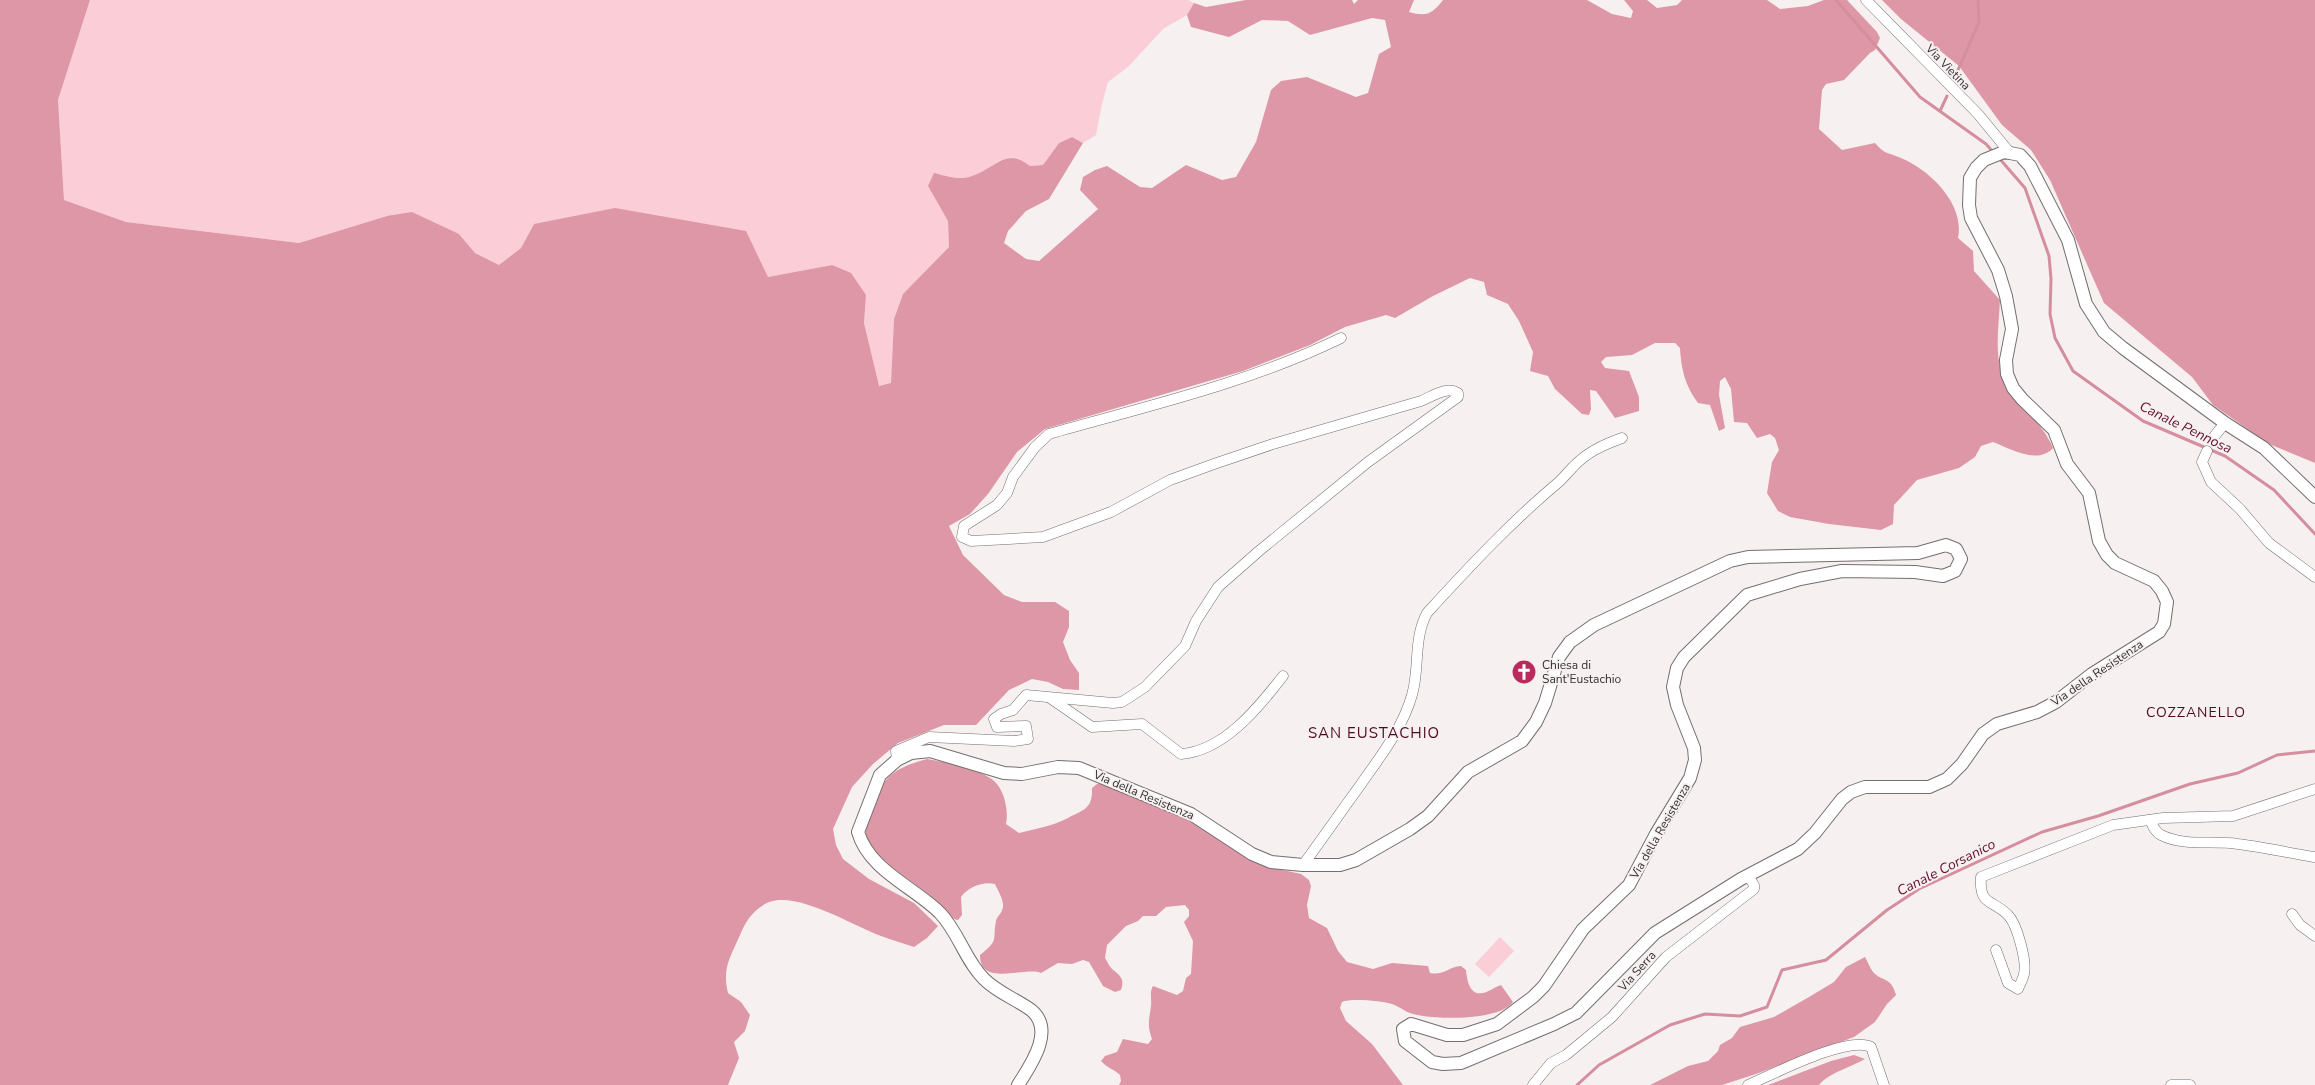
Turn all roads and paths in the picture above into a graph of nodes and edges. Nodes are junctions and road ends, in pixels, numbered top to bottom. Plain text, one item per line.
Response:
1 (1866, 0) edge
2 (2007, 153) junction
3 (1341, 338) dead end
4 (2225, 423) junction
5 (1622, 438) dead end
6 (2212, 439) dead end
7 (2207, 451) dead end
8 (2315, 496) edge
9 (2315, 577) edge
10 (1283, 676) dead end
11 (1047, 696) junction
12 (897, 760) junction
13 (2315, 789) edge
14 (2150, 820) junction
15 (2314, 857) edge
16 (1303, 865) junction
17 (1748, 876) junction
18 (2292, 914) dead end
19 (2315, 936) edge
20 (1996, 950) dead end
21 (1018, 1085) edge
22 (1533, 1085) edge
23 (1748, 1085) edge
24 (1884, 1085) edge
25 (2171, 1085) edge
26 (2190, 1085) edge

1 - 2 street, Via Vietina
2 - 4 street
2 - 17 street, Via della Resistenza
3 - 11 street
4 - 6 street
4 - 8 street
5 - 16 street
7 - 9 street
10 - 11 street
11 - 12 street
12 - 16 street, Via della Resistenza
12 - 21 street, Via della Resistenza
13 - 14 street
14 - 15 street
14 - 20 street
16 - 17 street, Via della Resistenza
17 - 22 street, Via Serra
18 - 19 street
23 - 24 street
25 - 26 street

